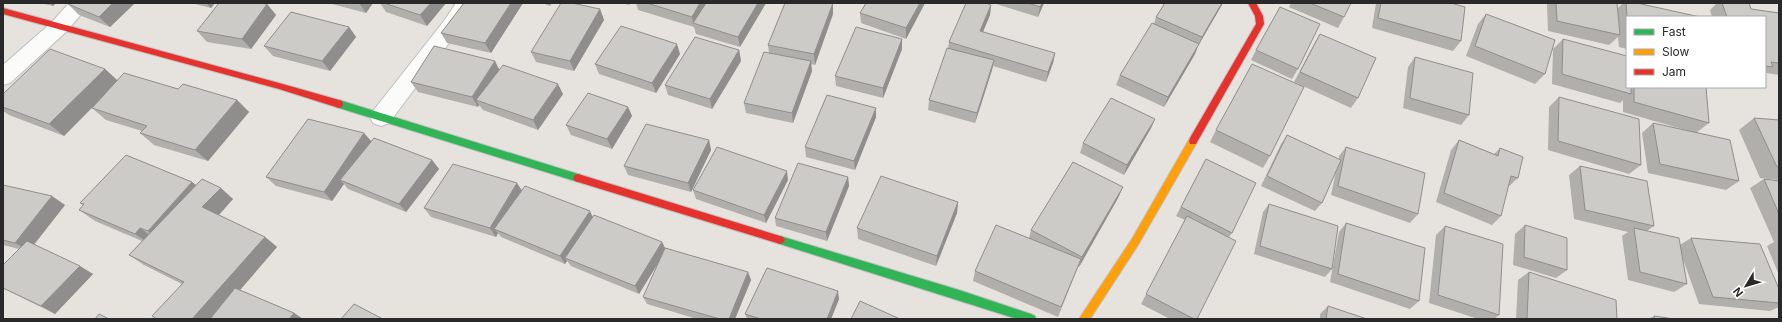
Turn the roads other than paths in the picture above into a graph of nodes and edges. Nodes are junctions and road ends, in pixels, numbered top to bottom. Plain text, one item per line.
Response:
1 (81, 3) edge
2 (466, 3) edge
3 (1252, 3) edge
4 (3, 11) edge
5 (59, 27) junction
6 (3, 77) edge
7 (382, 117) junction
8 (1031, 319) edge
9 (1084, 319) edge

1 - 5 street
2 - 7 street
3 - 9 street
4 - 5 street
5 - 6 street
5 - 7 street
7 - 8 street

